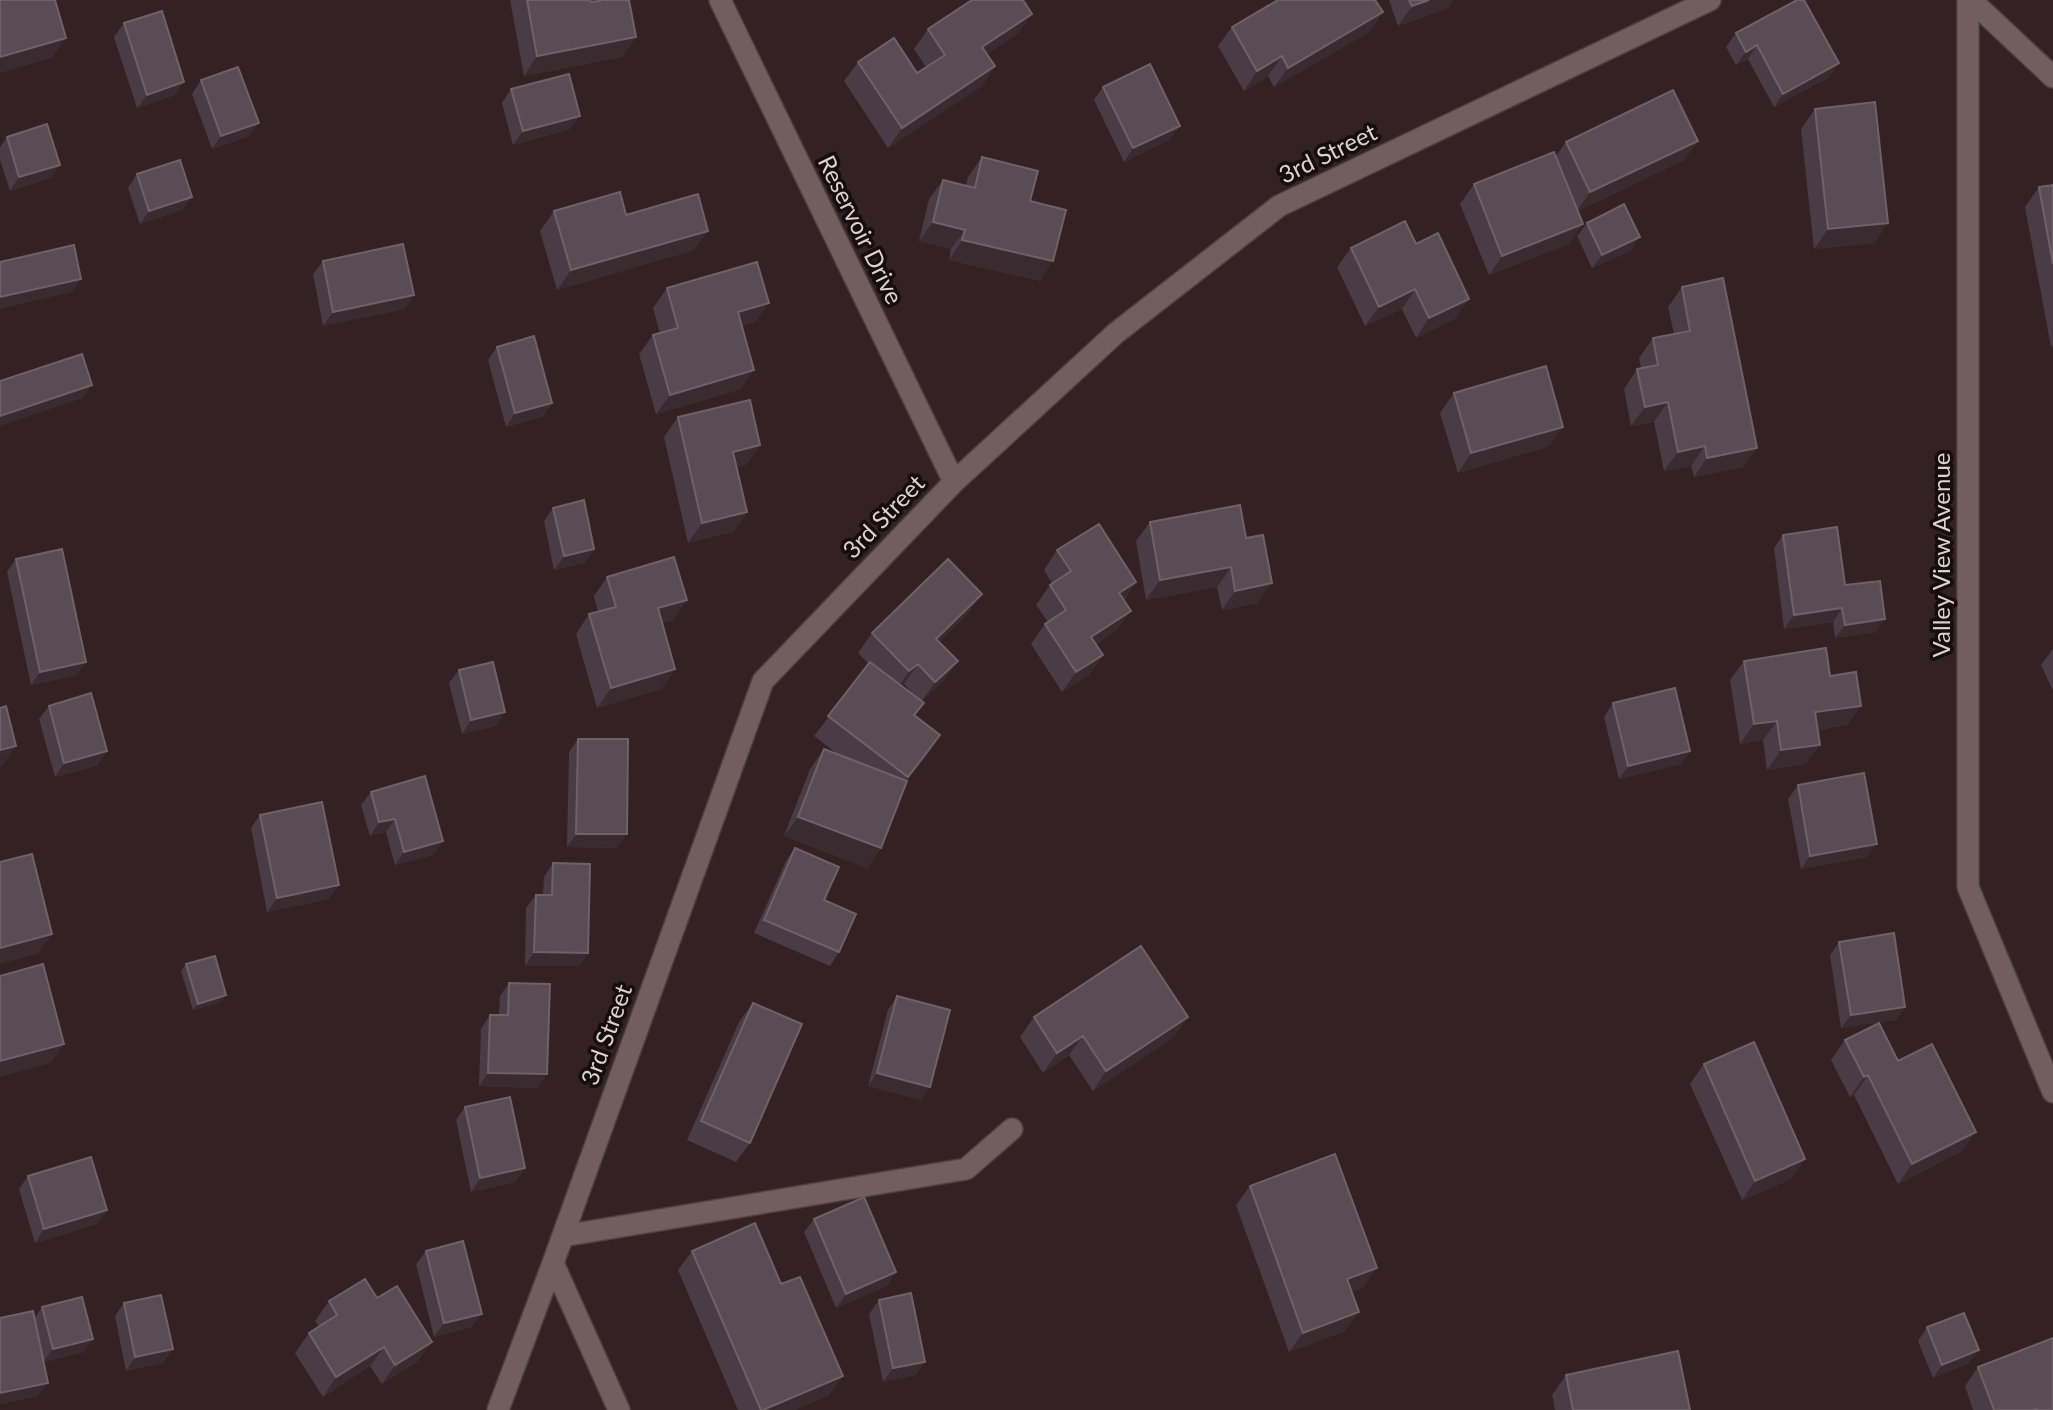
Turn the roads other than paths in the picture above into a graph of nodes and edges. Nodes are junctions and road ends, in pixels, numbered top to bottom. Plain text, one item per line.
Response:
1 (720, 0) edge
2 (1710, 0) edge
3 (1970, 0) edge
4 (2053, 77) edge
5 (954, 482) junction
6 (2053, 1093) edge
7 (1012, 1129) dead end
8 (563, 1236) junction
9 (553, 1263) junction
10 (498, 1410) edge
11 (620, 1410) edge

1 - 5 street, Reservoir Drive
2 - 5 street, 3rd Street
3 - 4 street
3 - 6 street, Valley View Avenue
5 - 8 street, 3rd Street
7 - 8 street
8 - 9 street, 3rd Street
9 - 10 street, 3rd Street
9 - 11 street

